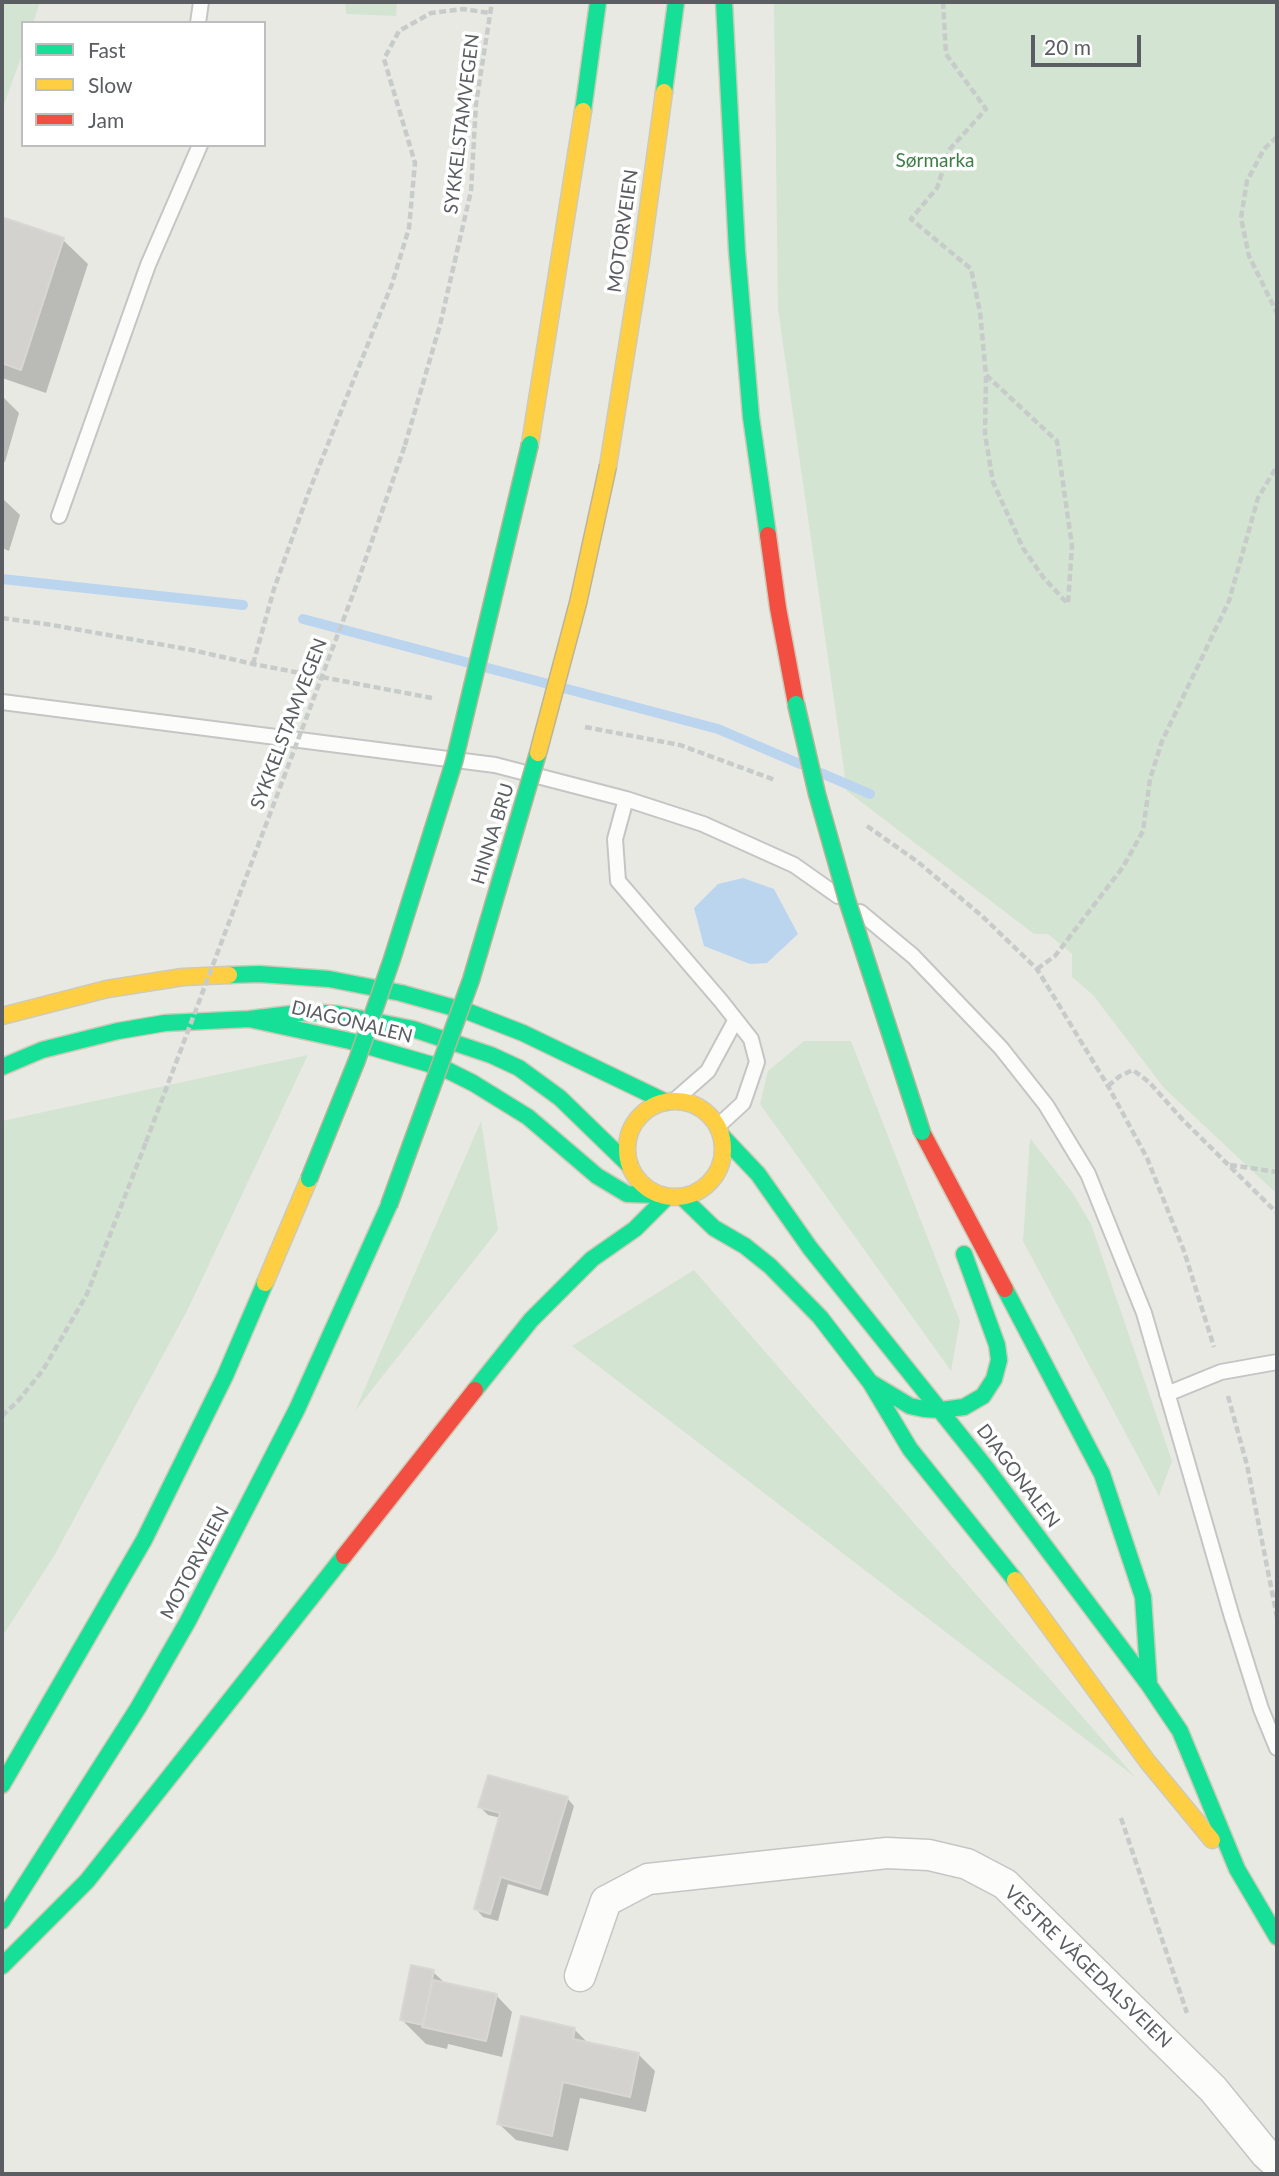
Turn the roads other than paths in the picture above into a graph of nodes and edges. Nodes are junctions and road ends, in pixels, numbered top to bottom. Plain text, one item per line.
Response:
1 (201, 2) edge
2 (598, 2) edge
3 (676, 2) edge
4 (724, 2) edge
5 (198, 21) edge
6 (199, 147) edge
7 (608, 466) joint
8 (60, 516) dead end
9 (2, 702) edge
10 (626, 799) junction
11 (2, 1016) edge
12 (248, 1018) junction
13 (735, 1021) junction
14 (2, 1067) edge
15 (671, 1101) junction
16 (720, 1131) junction
17 (922, 1132) junction
18 (630, 1166) junction
19 (669, 1196) junction
20 (389, 1205) joint
21 (1277, 1362) edge
22 (870, 1382) junction
23 (1167, 1394) junction
24 (941, 1410) junction
25 (1149, 1685) junction
26 (47, 1709) junction
27 (1277, 1748) edge
28 (2, 1754) edge
29 (2, 1785) edge
30 (1237, 1869) junction
31 (2, 1921) edge
32 (1277, 1937) edge
33 (2, 1966) edge
34 (580, 1976) dead end
35 (1277, 2164) edge

1 - 5 lane
2 - 26 main road, bridge
3 - 7 main road, MOTORVEIEN
4 - 17 main road, bridge
6 - 8 lane
7 - 20 main road, HINNA BRU, bridge
9 - 10 lane
10 - 13 lane
10 - 23 lane
11 - 15 main road, DIAGONALEN
12 - 14 main road, DIAGONALEN
12 - 18 main road
12 - 19 main road, DIAGONALEN
13 - 15 lane
13 - 16 lane
15 - 16 main road
15 - 18 main road
16 - 19 main road
16 - 24 main road, DIAGONALEN
17 - 24 main road
17 - 25 main road
18 - 19 main road
19 - 22 main road, DIAGONALEN
19 - 33 main road
20 - 31 main road, MOTORVEIEN
21 - 23 lane
22 - 24 main road
22 - 30 main road, DIAGONALEN
23 - 27 lane
24 - 25 main road, DIAGONALEN
25 - 30 main road, DIAGONALEN
26 - 28 main road
26 - 29 main road
30 - 32 main road, DIAGONALEN
34 - 35 street, VESTRE VÅGEDALSVEIEN

